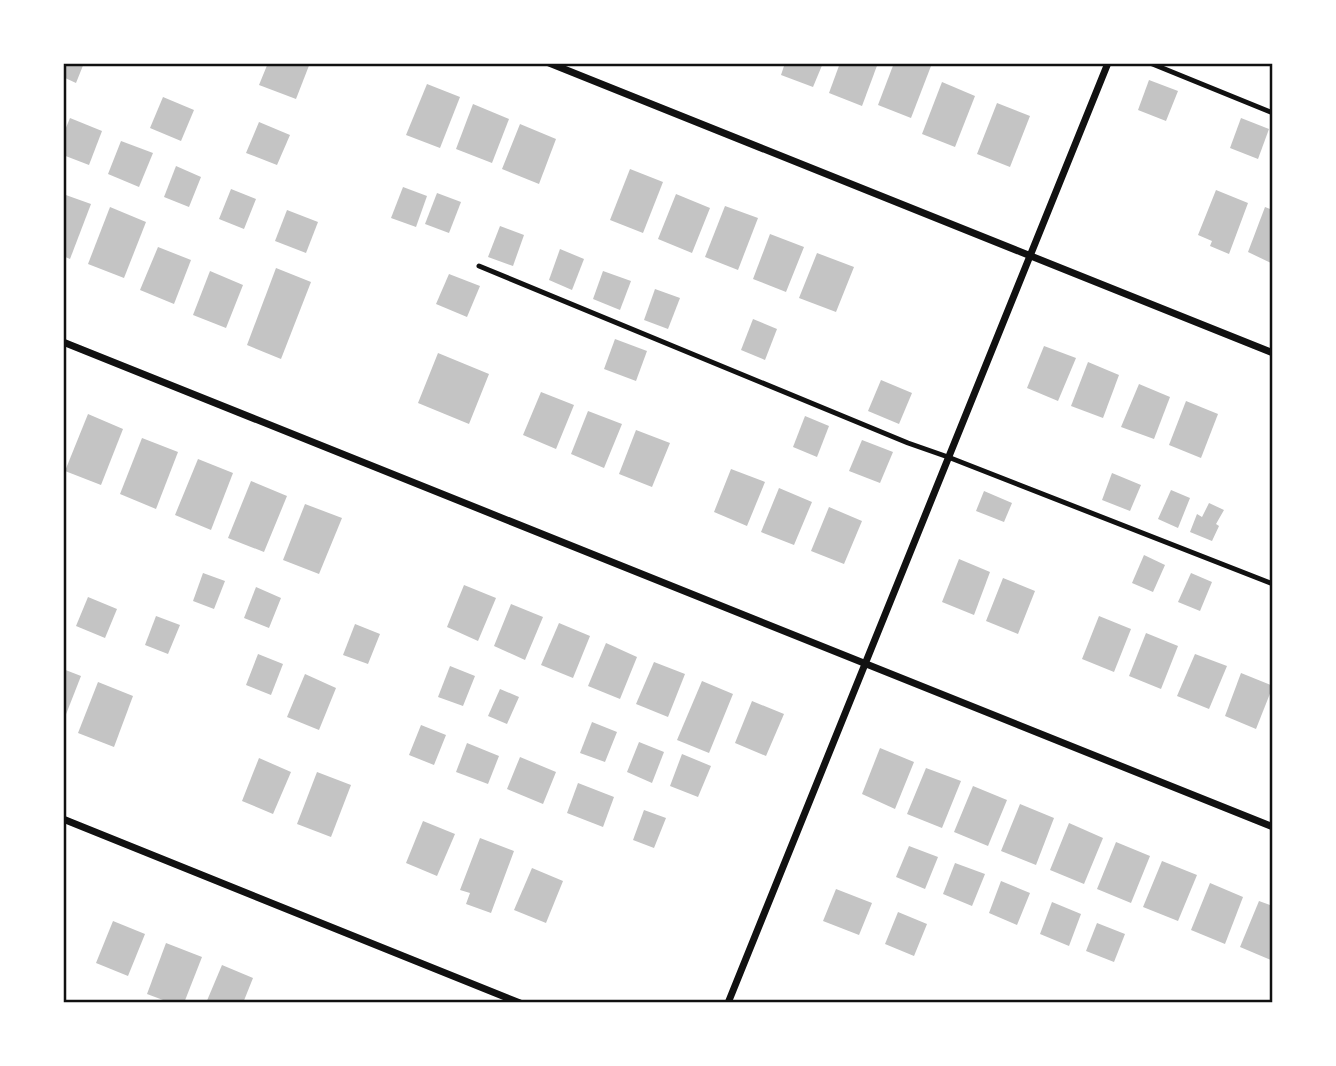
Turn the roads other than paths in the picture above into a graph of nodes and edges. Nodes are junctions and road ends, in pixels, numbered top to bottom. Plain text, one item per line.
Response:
1 (549, 63) edge
2 (1108, 63) edge
3 (1150, 63) edge
4 (1273, 113) edge
5 (1030, 256) junction
6 (479, 266) dead end
7 (63, 342) edge
8 (1273, 353) edge
9 (948, 457) junction
10 (1273, 584) edge
11 (865, 663) junction
12 (63, 819) edge
13 (1273, 827) edge
14 (520, 1003) edge
15 (728, 1003) edge

1 - 5 street
2 - 5 street
3 - 4 lane
5 - 8 street
5 - 9 street
6 - 9 lane
7 - 11 street
9 - 10 lane
9 - 11 street
11 - 13 street
11 - 15 street
12 - 14 street

